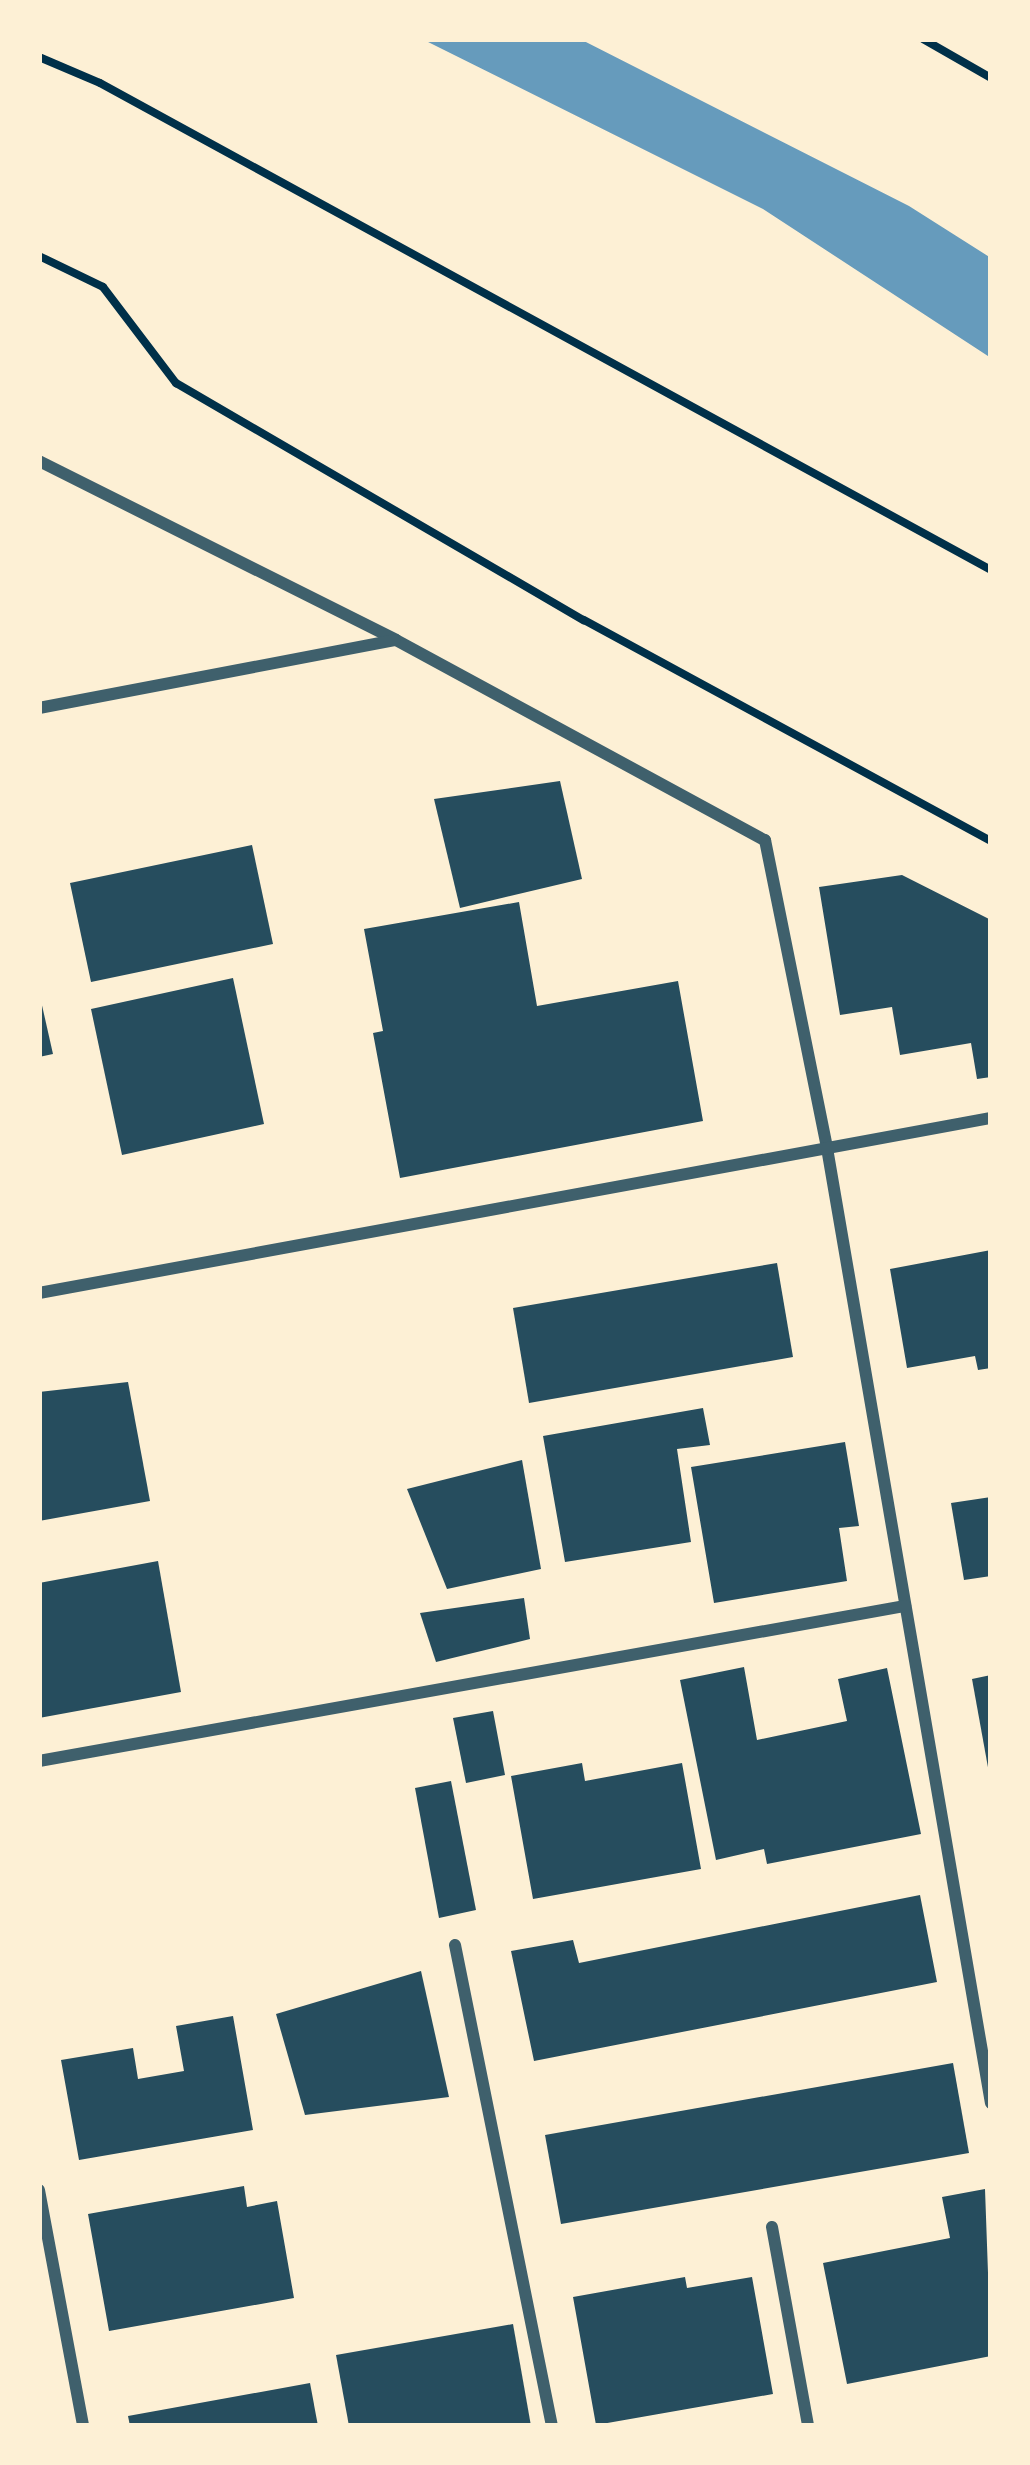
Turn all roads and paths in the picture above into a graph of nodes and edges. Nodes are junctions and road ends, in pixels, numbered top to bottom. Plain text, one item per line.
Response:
1 (923, 39) edge
2 (39, 57) edge
3 (991, 78) edge
4 (39, 256) edge
5 (39, 460) edge
6 (991, 570) edge
7 (396, 640) junction
8 (39, 708) edge
9 (991, 841) edge
10 (991, 1118) edge
11 (827, 1148) junction
12 (39, 1292) edge
13 (905, 1606) junction
14 (39, 1761) edge
15 (455, 1945) dead end
16 (991, 2103) edge
17 (39, 2191) edge
18 (772, 2227) dead end
19 (83, 2426) edge
20 (552, 2426) edge
21 (808, 2426) edge

1 - 3 path
2 - 6 path
4 - 9 path
5 - 7 street
7 - 8 street
7 - 11 street
10 - 11 street
11 - 12 street
11 - 13 street
13 - 14 street
13 - 16 street
15 - 20 street
17 - 19 street
18 - 21 street

